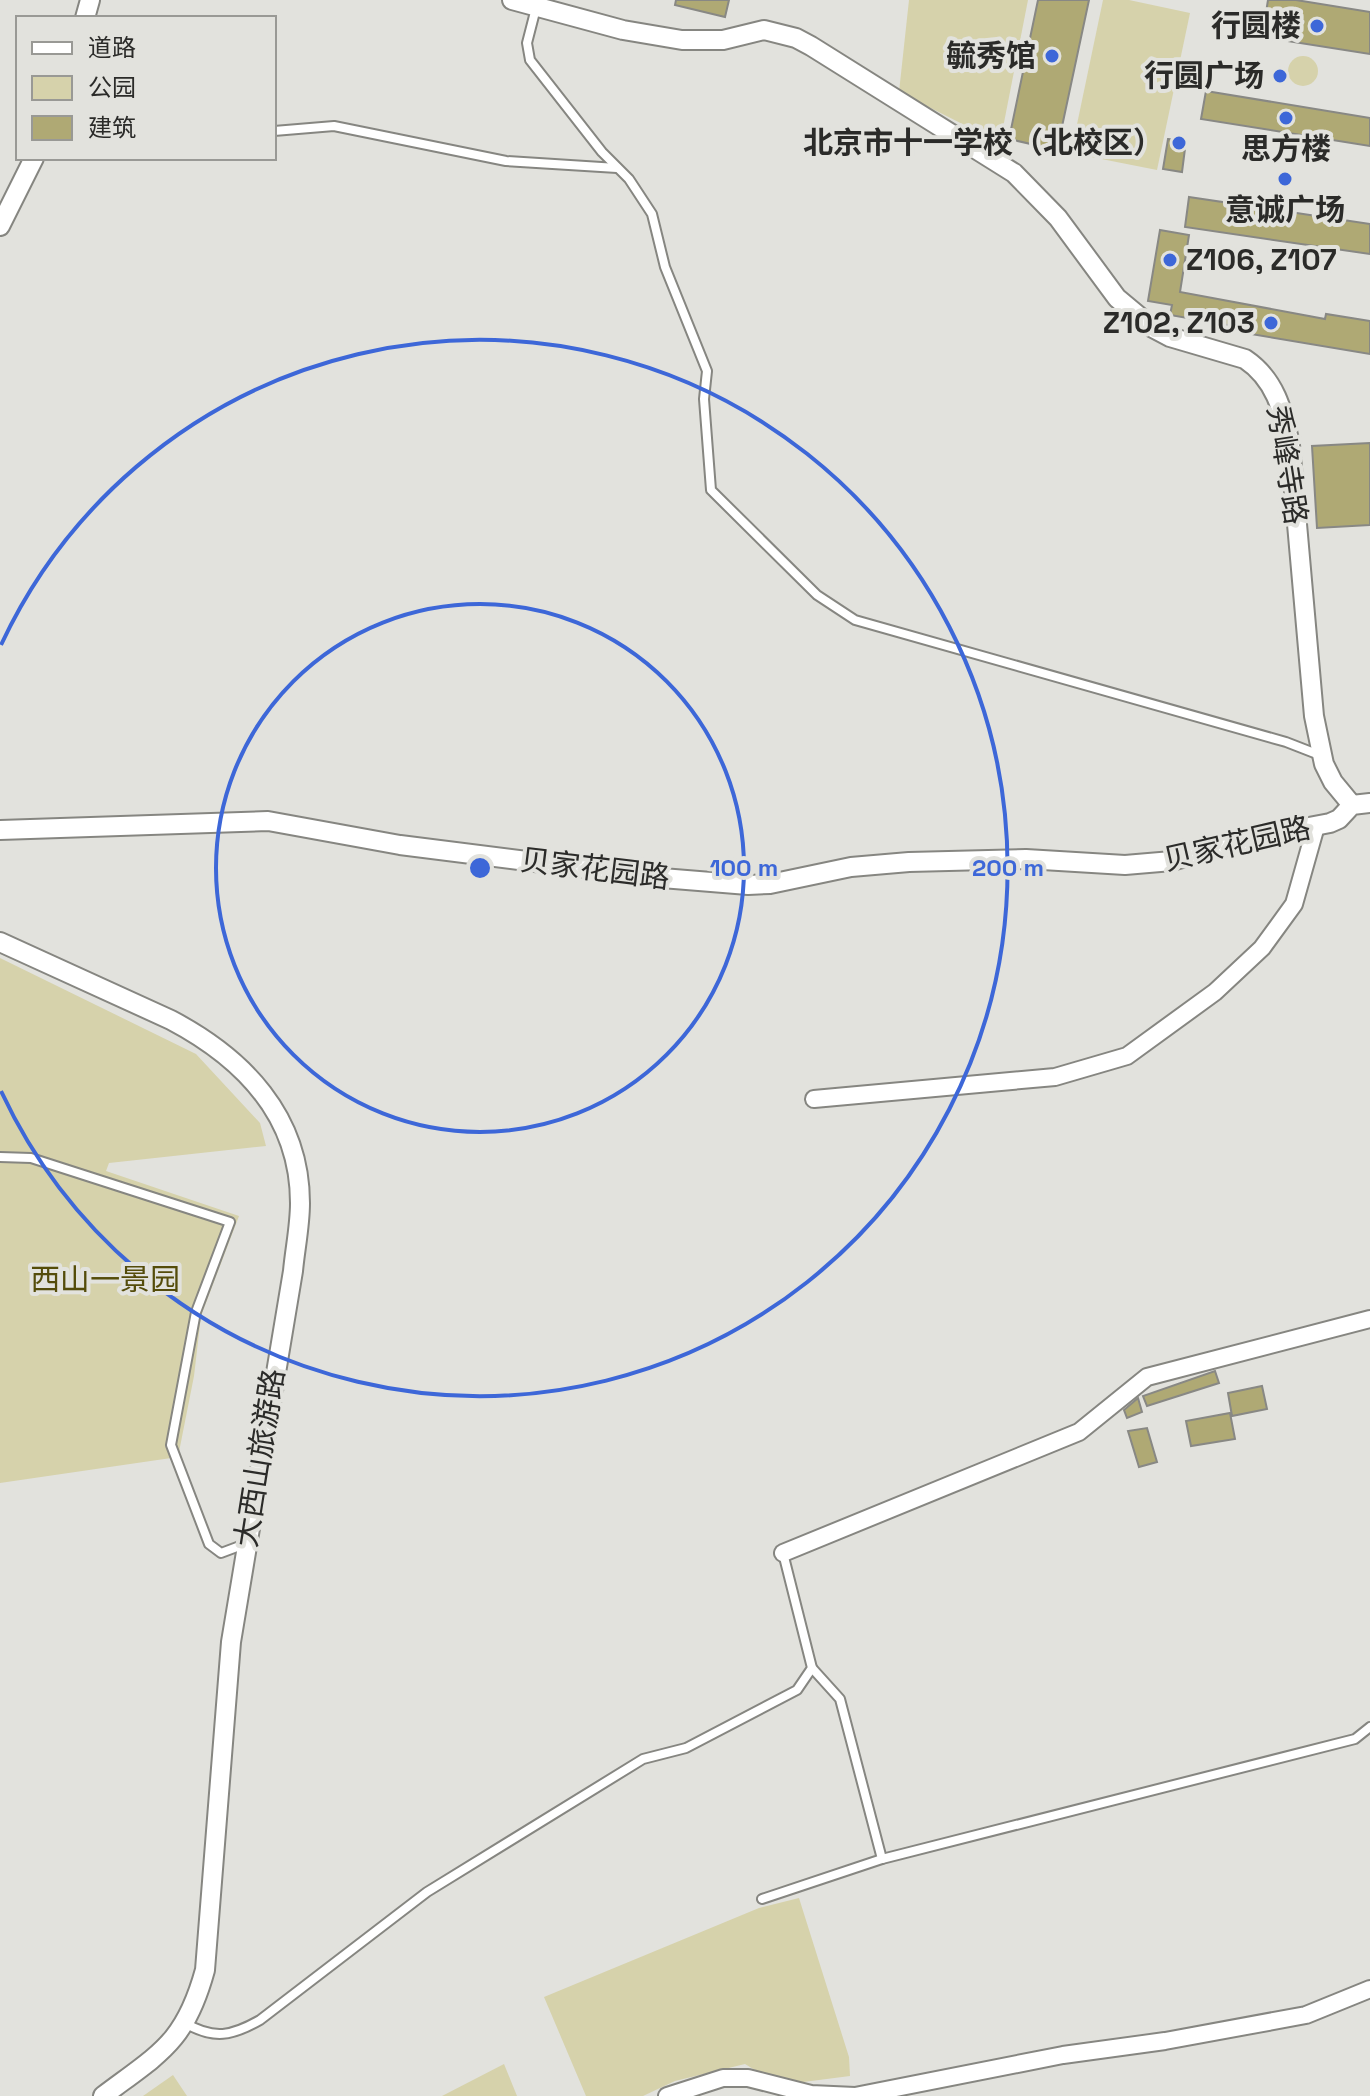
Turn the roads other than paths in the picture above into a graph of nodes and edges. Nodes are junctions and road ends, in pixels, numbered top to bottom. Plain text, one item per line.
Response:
1 (512, 0) edge
2 (537, 7) junction
3 (276, 131) edge
4 (33, 160) edge
5 (618, 168) junction
6 (0, 226) edge
7 (1322, 756) junction
8 (1361, 804) edge
9 (1316, 826) junction
10 (0, 830) edge
11 (0, 942) edge
12 (814, 1099) dead end
13 (0, 1157) edge
14 (1370, 1319) edge
15 (246, 1543) junction
16 (783, 1553) joint
17 (812, 1668) junction
18 (1370, 1727) edge
19 (882, 1859) junction
20 (762, 1899) dead end
21 (1370, 1989) edge
22 (185, 2023) junction
23 (103, 2096) edge
24 (667, 2096) edge

1 - 2 street, 秀峰寺路
2 - 5 lane
2 - 7 street, 秀峰寺路
3 - 5 lane
4 - 6 street
5 - 7 lane
7 - 8 street, 秀峰寺路
8 - 9 street, 贝家花园路
9 - 10 street, 贝家花园路
9 - 12 street
11 - 15 street, 大西山旅游路
13 - 15 lane
14 - 16 street
15 - 22 street, 大西山旅游路
16 - 17 lane
17 - 19 lane
17 - 22 lane
18 - 19 lane
19 - 20 lane
21 - 24 street
22 - 23 street, 大西山旅游路

